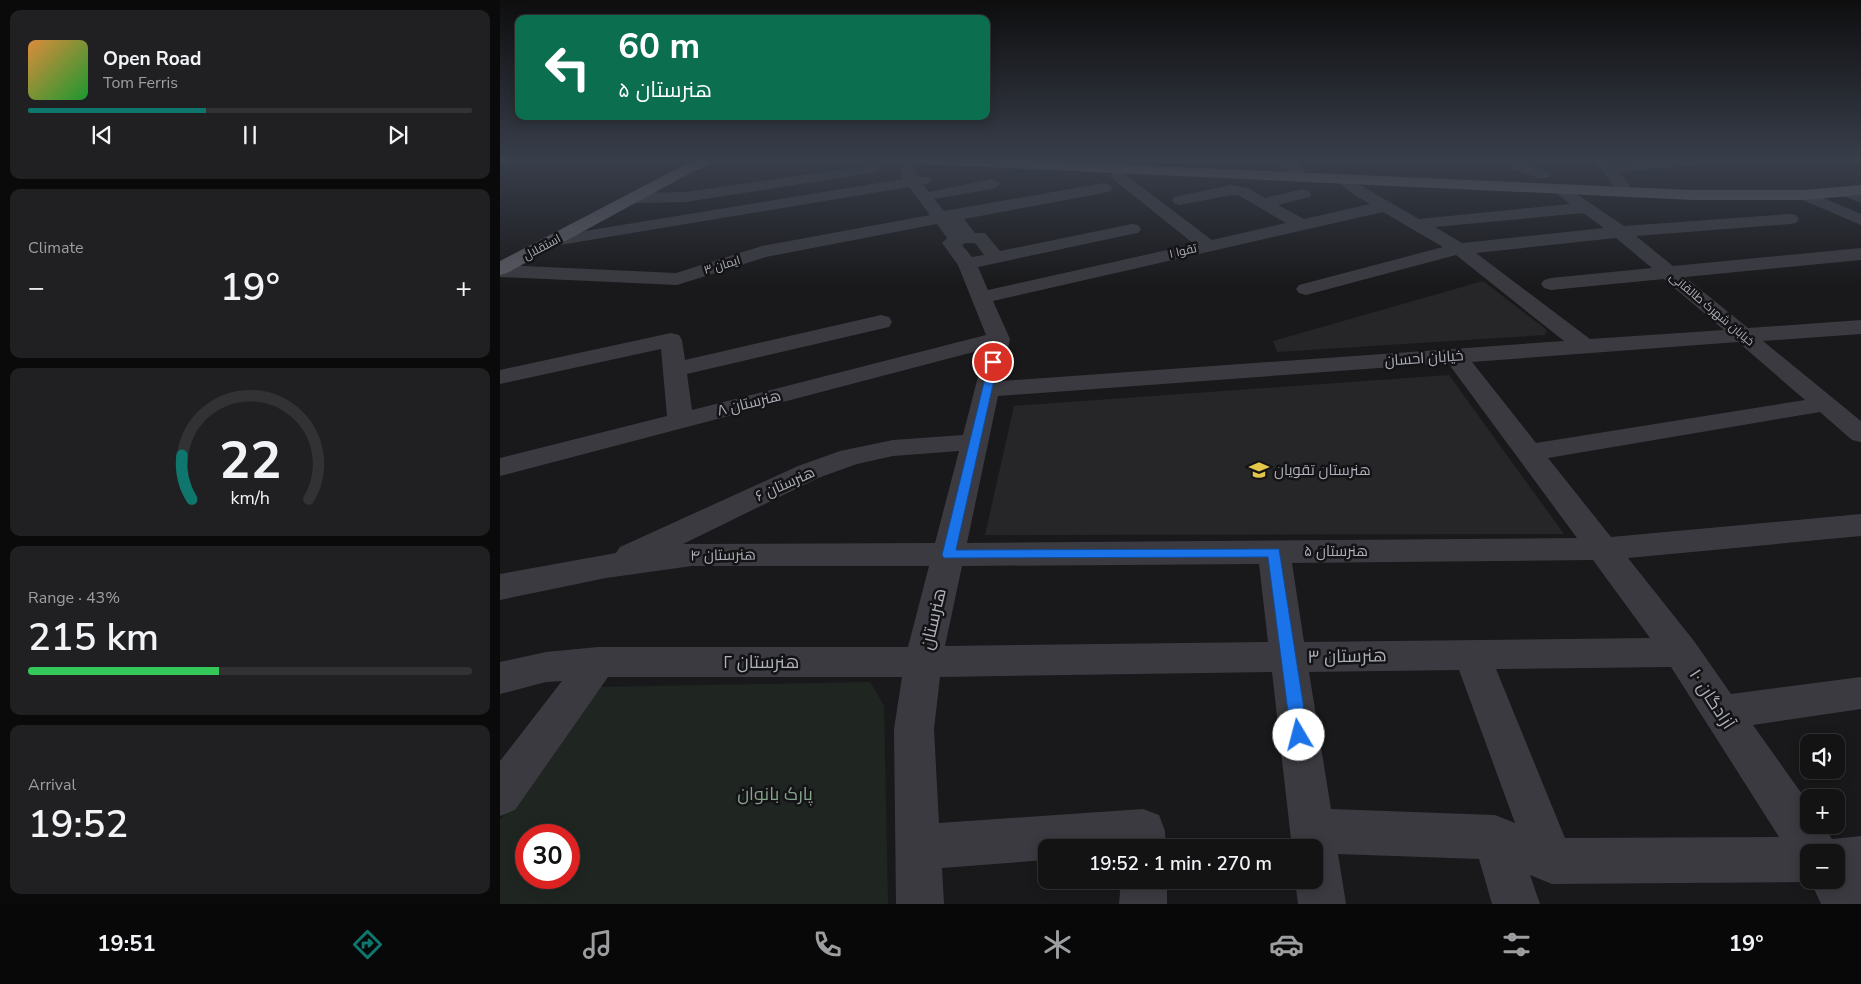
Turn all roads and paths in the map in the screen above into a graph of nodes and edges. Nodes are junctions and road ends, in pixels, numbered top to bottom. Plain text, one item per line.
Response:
1 (628, 201) edge
2 (796, 201) edge
3 (934, 201) edge
4 (939, 201) edge
5 (1033, 201) edge
6 (1150, 201) edge
7 (1259, 201) edge
8 (1275, 201) edge
9 (1377, 201) edge
10 (1576, 201) edge
11 (1818, 201) edge
12 (1264, 204) junction
13 (1385, 206) junction
14 (1586, 208) junction
15 (947, 217) junction
16 (1790, 219) dead end
17 (1861, 220) edge
18 (1416, 224) junction
19 (1301, 225) junction
20 (1132, 229) dead end
21 (1620, 232) junction
22 (554, 240) junction
23 (965, 240) junction
24 (1207, 245) junction
25 (1459, 250) junction
26 (1861, 254) edge
27 (996, 258) junction
28 (967, 264) junction
29 (500, 270) edge
30 (1670, 274) junction
31 (1551, 284) dead end
32 (1306, 289) dead end
33 (981, 298) junction
34 (881, 322) dead end
35 (1861, 327) edge
36 (1744, 335) junction
37 (999, 339) junction
38 (1586, 347) junction
39 (1456, 356) junction
40 (674, 370) junction
41 (500, 377) edge
42 (987, 389) junction
43 (1825, 404) junction
44 (680, 421) junction
45 (1861, 434) edge
46 (975, 442) junction
47 (1530, 453) junction
48 (500, 467) edge
49 (1861, 524) edge
50 (1603, 549) junction
51 (1274, 552) junction
52 (948, 555) junction
53 (606, 566) junction
54 (500, 587) edge
55 (1681, 652) junction
56 (1472, 655) junction
57 (1289, 657) junction
58 (598, 662) junction
59 (923, 662) junction
60 (500, 678) edge
61 (1861, 693) edge
62 (1721, 712) junction
63 (500, 794) edge
64 (1495, 838) junction
65 (1143, 839) edge
66 (1312, 839) edge
67 (1810, 844) edge
68 (918, 847) junction
69 (1861, 859) edge
70 (1800, 860) edge
71 (1845, 860) edge
72 (1552, 861) junction
73 (1323, 866) edge
74 (1144, 889) edge
75 (1839, 889) edge
76 (920, 904) edge
77 (1143, 904) edge
78 (1516, 904) edge
79 (1848, 904) edge

1 - 22 main road, استقلال
2 - 22 street
3 - 15 street
4 - 15 street
5 - 15 street, ایمان ۳
6 - 24 street
7 - 12 street
8 - 12 street
9 - 13 street
10 - 14 street, خیابان شهرک طالقانی
11 - 17 street
12 - 19 street
13 - 18 street
13 - 19 street, تقوا ۱
14 - 18 street
14 - 21 street, خیابان شهرک طالقانی
15 - 23 street
15 - 29 street, ایمان ۳
16 - 21 street
18 - 25 street
19 - 24 street, تقوا ۱
20 - 27 street
21 - 25 street
21 - 30 street, خیابان شهرک طالقانی
22 - 29 main road, استقلال
23 - 27 street
23 - 28 street
24 - 33 street, تقوا ۱
25 - 32 street
25 - 38 street
26 - 30 street
27 - 28 street
28 - 33 street
30 - 31 street
30 - 36 street, خیابان شهرک طالقانی
33 - 37 street
34 - 40 street
35 - 36 street, خیابان احسان
36 - 38 street, خیابان احسان
36 - 43 street, خیابان شهرک طالقانی
37 - 42 street, هنرستان
37 - 44 street, هنرستان ۸
38 - 39 street, خیابان احسان
39 - 42 street, خیابان احسان
39 - 47 street, آزادگان ۱۰
40 - 41 street
40 - 44 street
42 - 46 street, هنرستان
43 - 45 street, خیابان شهرک طالقانی
43 - 47 street
44 - 48 street, هنرستان ۸
46 - 52 street, هنرستان
46 - 53 street, هنرستان ۶
47 - 50 street, آزادگان ۱۰
49 - 50 street, هنرستان ۵
50 - 51 street, هنرستان ۵
50 - 55 street, آزادگان ۱۰
51 - 52 street, هنرستان ۵
51 - 57 street
52 - 53 street, هنرستان ۴
52 - 59 street, هنرستان
53 - 54 street, هنرستان ۴
55 - 56 street, هنرستان ۳
55 - 62 street, آزادگان ۱۰
56 - 57 street, هنرستان ۳
56 - 72 street
57 - 59 street, هنرستان ۳
57 - 66 street
58 - 59 street, هنرستان ۲
58 - 60 street, هنرستان ۲
58 - 63 street
59 - 68 street, هنرستان
61 - 62 street
62 - 67 street, آزادگان ۱۰
64 - 72 street
64 - 73 street
64 - 78 street
65 - 68 street
68 - 76 street, هنرستان
69 - 71 street
70 - 72 street
74 - 77 street
75 - 79 street

